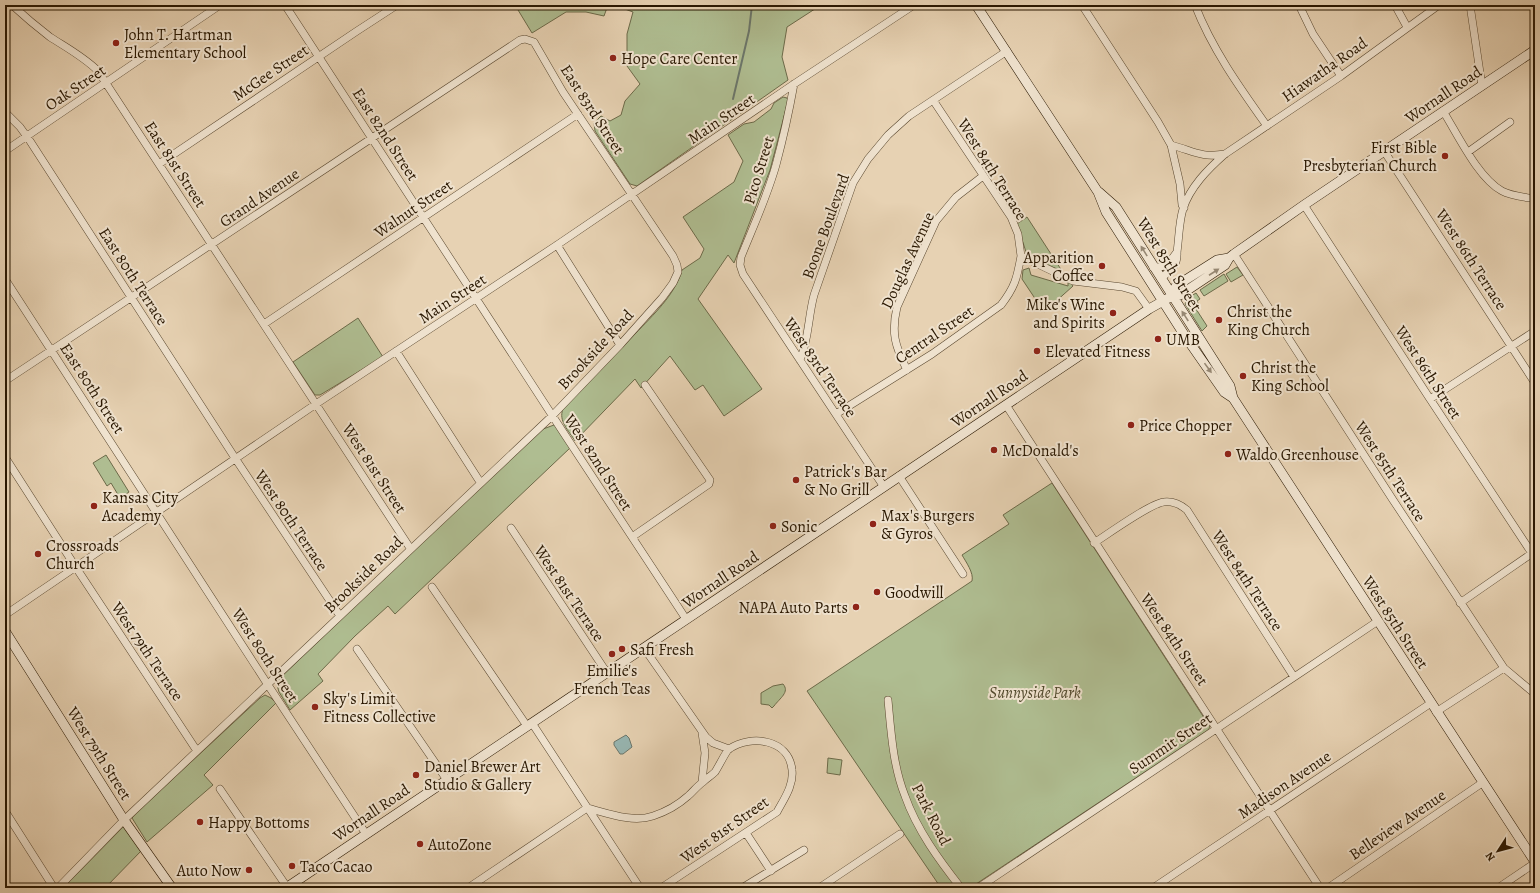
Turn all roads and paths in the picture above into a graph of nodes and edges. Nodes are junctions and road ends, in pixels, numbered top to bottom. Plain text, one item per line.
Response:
1 (12, 5) edge
2 (220, 5) edge
3 (285, 5) edge
4 (397, 5) edge
5 (914, 5) edge
6 (976, 5) edge
7 (1082, 5) edge
8 (1195, 5) edge
9 (1299, 5) edge
10 (1395, 5) edge
11 (1439, 5) edge
12 (1470, 5) edge
13 (1408, 27) junction
14 (530, 40) joint
15 (1535, 50) edge
16 (1007, 51) junction
17 (318, 56) junction
18 (1341, 76) junction
19 (106, 83) junction
20 (794, 84) junction
21 (1482, 86) junction
22 (933, 100) junction
23 (1443, 111) junction
24 (5, 112) edge
25 (578, 114) junction
26 (1510, 122) dead end
27 (1267, 126) junction
28 (26, 137) junction
29 (372, 139) junction
30 (1171, 145) junction
31 (5, 151) edge
32 (1384, 151) junction
33 (1468, 152) junction
34 (1225, 154) junction
35 (159, 164) junction
36 (983, 176) junction
37 (1098, 192) junction
38 (632, 194) junction
39 (1535, 199) edge
40 (1304, 205) junction
41 (1184, 208) junction
42 (424, 218) junction
43 (212, 245) junction
44 (557, 245) junction
45 (1177, 252) junction
46 (1021, 256) junction
47 (1232, 256) junction
48 (740, 261) joint
49 (1154, 267) junction
50 (678, 272) joint
51 (5, 279) edge
52 (1161, 279) junction
53 (1172, 296) junction
54 (132, 298) junction
55 (476, 298) junction
56 (1163, 301) junction
57 (1150, 309) junction
58 (264, 324) junction
59 (1535, 331) edge
60 (620, 345) junction
61 (1511, 346) junction
62 (52, 351) junction
63 (396, 351) junction
64 (800, 360) junction
65 (907, 370) junction
66 (5, 381) edge
67 (1535, 383) edge
68 (645, 385) dead end
69 (1233, 398) junction
70 (1430, 399) junction
71 (316, 404) junction
72 (1006, 405) junction
73 (836, 414) junction
74 (552, 416) junction
75 (5, 457) edge
76 (235, 458) junction
77 (899, 476) junction
78 (480, 482) junction
79 (884, 487) junction
80 (156, 512) junction
81 (511, 528) dead end
82 (632, 537) junction
83 (1094, 543) junction
84 (410, 548) junction
85 (1533, 556) edge
86 (75, 566) junction
87 (963, 574) dead end
88 (432, 587) dead end
89 (1460, 603) junction
90 (5, 615) edge
91 (340, 616) junction
92 (686, 620) junction
93 (1378, 621) junction
94 (5, 631) edge
95 (644, 648) junction
96 (357, 649) dead end
97 (1504, 668) junction
98 (607, 673) junction
99 (1294, 677) junction
100 (268, 685) junction
101 (1535, 694) edge
102 (888, 700) dead end
103 (1431, 703) junction
104 (1436, 712) junction
105 (530, 724) junction
106 (1217, 728) junction
107 (702, 732) junction
108 (729, 749) junction
109 (197, 751) junction
110 (446, 780) junction
111 (702, 782) junction
112 (1482, 783) junction
113 (220, 789) dead end
114 (587, 808) junction
115 (1270, 810) junction
116 (5, 811) edge
117 (124, 820) junction
118 (746, 833) junction
119 (366, 834) junction
120 (900, 834) dead end
121 (804, 850) dead end
122 (1535, 863) edge
123 (771, 871) junction
124 (54, 888) edge
125 (58, 888) edge
126 (172, 888) edge
127 (286, 888) edge
128 (468, 888) edge
129 (640, 888) edge
130 (661, 888) edge
131 (742, 888) edge
132 (819, 888) edge
133 (961, 888) edge
134 (978, 888) edge
135 (1153, 888) edge
136 (1320, 888) edge
137 (1328, 888) edge
138 (1498, 888) edge

1 - 19 street, East 81st Street
2 - 19 street, Oak Street
3 - 17 street, East 82nd Street
4 - 17 street, McGee Street
5 - 20 street, Main Street
6 - 16 main road, West 85th Street
7 - 30 street
8 - 27 street
9 - 18 street
10 - 13 street
11 - 13 street, Hiawatha Road
12 - 21 street
13 - 18 street, Hiawatha Road
14 - 25 street, East 83rd Street
14 - 29 street, Grand Avenue
15 - 21 main road, Wornall Road
16 - 22 street, Boone Boulevard
16 - 37 main road, West 85th Street
17 - 29 street, East 82nd Street
17 - 35 street, McGee Street
18 - 27 street, Hiawatha Road
19 - 28 street, Oak Street
19 - 35 street, East 81st Street
20 - 38 street, Main Street
20 - 48 street, Pico Street
21 - 23 main road, Wornall Road
22 - 36 street, West 84th Terrace
22 - 64 street, Boone Boulevard
23 - 32 main road, Wornall Road
23 - 33 street
24 - 28 street, East 80th Terrace
25 - 38 street, East 83rd Street
25 - 42 street, Walnut Street
26 - 33 street
27 - 34 street, Hiawatha Road
28 - 31 street, Oak Street
28 - 54 street, East 80th Terrace
29 - 42 street, East 82nd Street
29 - 43 street, Grand Avenue
30 - 34 street, Hiawatha Road
30 - 41 street
32 - 40 main road, Wornall Road
32 - 61 street, West 86th Terrace
33 - 39 street
34 - 41 street, Hiawatha Road
35 - 43 street, East 81st Street
36 - 46 street, West 84th Terrace
36 - 65 street, Douglas Avenue
49 -> 37 main road, West 85th Street
37 - 56 main road, West 85th Street
38 - 44 street, Main Street
38 - 50 street, East 83rd Street
40 - 47 main road, Wornall Road
40 - 70 street, West 86th Street
41 - 45 street, Hiawatha Road
42 - 55 street, East 82nd Street
42 - 58 street, Walnut Street
43 - 54 street, Grand Avenue
43 - 58 street, East 81st Street
44 - 55 street, Main Street
44 - 60 street
45 - 49 street
45 - 52 street, Hiawatha Road
46 - 57 street
46 - 65 street, Central Street
47 - 53 main road, Wornall Road
47 - 89 street, West 85th Terrace
48 - 64 street, West 83rd Terrace
49 - 52 main road, West 85th Street
50 - 60 street, Brookside Road
51 - 62 street, East 80th Street
52 - 53 main road, West 85th Street
53 - 56 main road, Wornall Road
69 -> 53 main road, West 85th Street
54 - 62 street, Grand Avenue
54 - 76 street, East 80th Terrace
55 - 63 street, Main Street
55 - 74 street, West 82nd Street
56 - 57 main road, Wornall Road
56 -> 69 main road, West 85th Street
57 - 72 main road, Wornall Road
58 - 71 street, East 81st Street
59 - 61 street
60 - 74 street, Brookside Road
61 - 67 street, West 86th Terrace
61 - 70 street
62 - 66 street, Grand Avenue
62 - 80 street, East 80th Street
63 - 71 street, Main Street
63 - 78 street
64 - 73 street, West 83rd Terrace
65 - 73 street, Central Street
68 - 82 street
69 - 93 main road, West 85th Street
70 - 85 street, West 86th Street
71 - 76 street, Main Street
71 - 84 street, West 81st Street
72 - 77 main road, Wornall Road
72 - 83 street, West 84th Street
73 - 79 street, West 83rd Terrace
74 - 78 street, Brookside Road
74 - 82 street, West 82nd Street
75 - 86 street, West 79th Terrace
76 - 80 street, Main Street
76 - 91 street, West 80th Terrace
77 - 79 main road, Wornall Road
77 - 87 street
78 - 84 street, Brookside Road
79 - 92 main road, Wornall Road
80 - 86 street, Main Street
80 - 100 street, West 80th Street
81 - 98 street, West 81st Terrace
82 - 92 street, West 82nd Street
83 - 99 street, West 84th Terrace
83 - 106 street, West 84th Street
84 - 91 street, Brookside Road
85 - 89 street
86 - 90 street, Main Street
86 - 109 street, West 79th Terrace
88 - 105 street
89 - 97 street, West 85th Terrace
91 - 100 street, Brookside Road
92 - 95 main road, Wornall Road
93 - 99 street, Summit Street
93 - 103 main road, West 85th Street
94 - 117 main road, West 79th Street
95 - 98 main road, Wornall Road
95 - 107 street
96 - 110 street
97 - 101 street, West 85th Terrace
97 - 104 street
98 - 105 main road, Wornall Road
99 - 106 street, Summit Street
100 - 109 street, Brookside Road
100 - 119 street, West 80th Street
102 - 133 street, Park Road
103 - 104 main road, West 85th Street
103 - 115 street, Madison Avenue
104 - 112 main road, West 85th Street
105 - 110 main road, Wornall Road
105 - 114 street
106 - 115 street, West 84th Street
106 - 134 street, Summit Street
107 - 108 street
107 - 111 street
108 - 111 street
108 - 118 street, West 81st Street
109 - 117 street, Brookside Road
110 - 119 main road, Wornall Road
111 - 114 street
112 - 122 main road, West 85th Street
112 - 137 street, Belleview Avenue
113 - 127 street
114 - 128 street
114 - 129 street
115 - 135 street, Madison Avenue
115 - 136 street, West 84th Street
116 - 124 street
117 - 125 street, Brookside Road
117 - 126 main road, West 79th Street
118 - 123 street
118 - 130 street, West 81st Street
119 - 127 main road, Wornall Road
120 - 132 street
121 - 123 street
122 - 138 street
123 - 131 street

